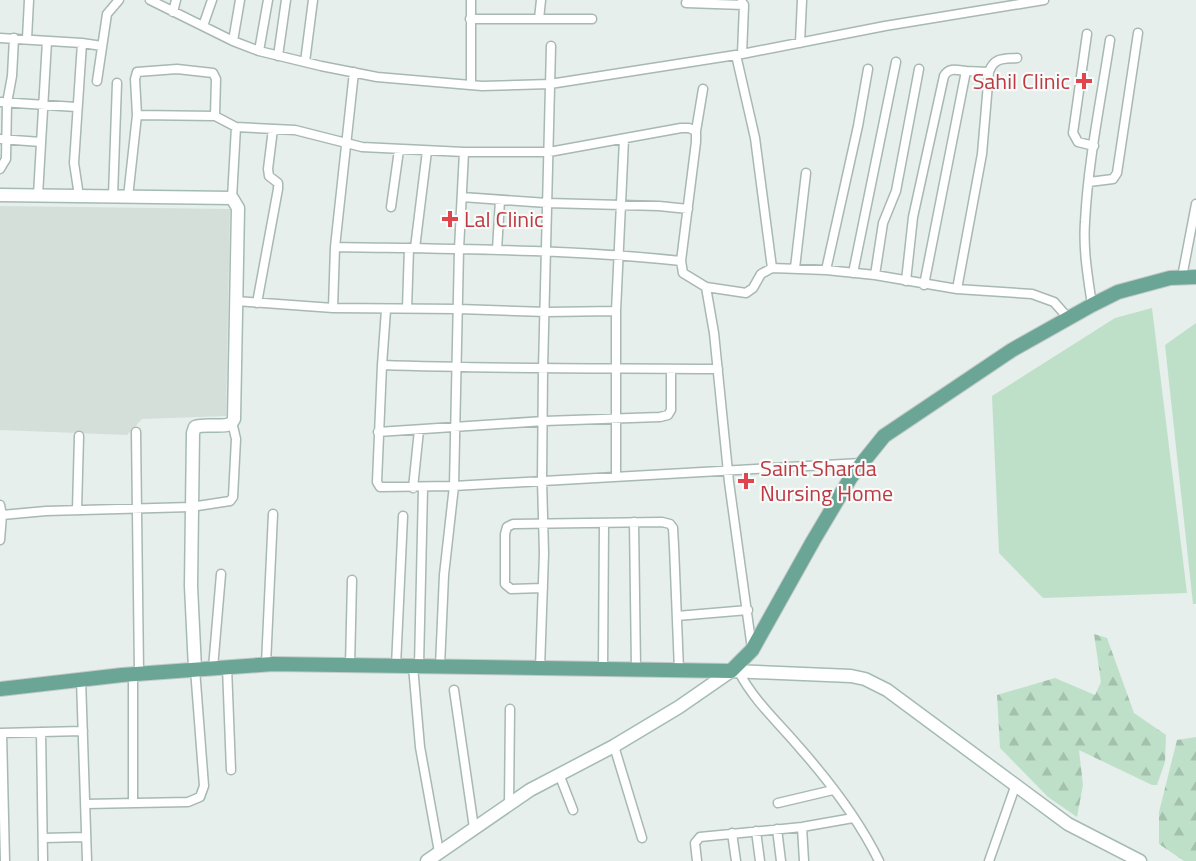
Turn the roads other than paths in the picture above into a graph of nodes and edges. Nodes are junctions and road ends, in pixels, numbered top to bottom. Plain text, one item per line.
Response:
1 (29, 0) edge
2 (118, 0) edge
3 (150, 0) edge
4 (176, 0) edge
5 (212, 0) edge
6 (240, 0) edge
7 (268, 0) edge
8 (286, 0) edge
9 (313, 0) edge
10 (471, 0) edge
11 (541, 0) edge
12 (802, 0) edge
13 (1044, 0) edge
14 (1030, 1) edge
15 (716, 2) edge
16 (743, 2) edge
17 (686, 3) dead end
18 (173, 12) junction
19 (539, 18) junction
20 (470, 19) junction
21 (591, 19) dead end
22 (202, 26) junction
23 (1138, 33) dead end
24 (1086, 34) dead end
25 (0, 38) edge
26 (14, 38) junction
27 (27, 39) junction
28 (1110, 40) dead end
29 (47, 41) junction
30 (234, 41) junction
31 (81, 43) junction
32 (800, 43) junction
33 (102, 46) junction
34 (551, 46) dead end
35 (259, 51) junction
36 (739, 55) junction
37 (278, 56) junction
38 (1017, 58) dead end
39 (305, 62) junction
40 (896, 62) dead end
41 (868, 69) dead end
42 (919, 69) dead end
43 (966, 71) junction
44 (354, 72) junction
45 (989, 72) junction
46 (97, 81) dead end
47 (117, 83) dead end
48 (550, 84) junction
49 (471, 85) junction
50 (703, 89) dead end
51 (4, 102) edge
52 (42, 104) junction
53 (76, 107) junction
54 (137, 116) junction
55 (215, 116) junction
56 (236, 127) junction
57 (273, 129) junction
58 (696, 131) junction
59 (4, 139) edge
60 (624, 139) junction
61 (41, 142) junction
62 (345, 144) junction
63 (1094, 146) junction
64 (399, 150) junction
65 (427, 151) junction
66 (464, 152) junction
67 (549, 152) junction
68 (0, 169) edge
69 (806, 173) dead end
70 (1089, 182) junction
71 (0, 195) edge
72 (38, 195) junction
73 (79, 196) junction
74 (113, 196) junction
75 (128, 197) junction
76 (462, 197) junction
77 (232, 198) junction
78 (500, 200) junction
79 (547, 203) junction
80 (1196, 204) edge
81 (620, 205) junction
82 (391, 207) dead end
83 (688, 209) junction
84 (335, 247) junction
85 (412, 248) junction
86 (459, 249) junction
87 (497, 250) junction
88 (546, 252) junction
89 (618, 254) junction
90 (681, 261) junction
91 (772, 268) junction
92 (795, 268) junction
93 (826, 270) junction
94 (854, 273) junction
95 (875, 275) junction
96 (1189, 277) edge
97 (906, 282) junction
98 (924, 285) junction
99 (706, 287) junction
100 (957, 289) junction
101 (236, 301) junction
102 (257, 303) junction
103 (1092, 305) junction
104 (333, 308) junction
105 (407, 309) junction
106 (459, 309) junction
107 (386, 310) junction
108 (616, 311) junction
109 (546, 312) junction
110 (1069, 319) junction
111 (382, 365) junction
112 (458, 366) junction
113 (615, 368) junction
114 (543, 369) junction
115 (671, 369) junction
116 (718, 369) junction
117 (617, 420) junction
118 (544, 421) junction
119 (232, 422) junction
120 (457, 428) junction
121 (419, 430) junction
122 (136, 432) dead end
123 (378, 432) junction
124 (79, 436) dead end
125 (861, 463) junction
126 (728, 470) junction
127 (616, 476) junction
128 (542, 480) junction
129 (454, 486) junction
130 (413, 488) junction
131 (423, 488) junction
132 (191, 507) junction
133 (138, 509) junction
134 (1, 510) edge
135 (77, 510) junction
136 (273, 514) dead end
137 (403, 516) dead end
138 (634, 522) junction
139 (604, 523) junction
140 (544, 524) junction
141 (0, 540) edge
142 (221, 574) dead end
143 (352, 580) dead end
144 (543, 588) junction
145 (748, 610) junction
146 (677, 616) junction
147 (752, 650) junction
148 (266, 664) junction
149 (350, 666) junction
150 (396, 666) junction
151 (416, 666) junction
152 (440, 666) junction
153 (220, 668) junction
154 (540, 668) junction
155 (603, 668) junction
156 (636, 668) junction
157 (195, 669) junction
158 (679, 670) junction
159 (735, 671) junction
160 (136, 674) junction
161 (81, 679) junction
162 (0, 688) edge
163 (454, 690) dead end
164 (510, 709) dead end
165 (83, 731) junction
166 (41, 732) junction
167 (1, 733) edge
168 (614, 746) junction
169 (231, 770) dead end
170 (559, 774) junction
171 (1016, 784) junction
172 (833, 790) junction
173 (133, 803) junction
174 (778, 803) dead end
175 (85, 804) junction
176 (509, 805) junction
177 (573, 810) dead end
178 (853, 818) junction
179 (802, 827) junction
180 (474, 828) junction
181 (777, 829) junction
182 (756, 831) junction
183 (732, 833) junction
184 (86, 837) junction
185 (43, 838) junction
186 (642, 838) dead end
187 (439, 852) junction
188 (1132, 859) edge
189 (5, 861) edge
190 (43, 861) edge
191 (87, 861) edge
192 (426, 861) edge
193 (697, 861) edge
194 (736, 861) edge
195 (760, 861) edge
196 (781, 861) edge
197 (804, 861) edge
198 (879, 861) edge
199 (989, 861) edge

1 - 27 street
2 - 33 street
3 - 18 street
4 - 18 street
5 - 22 street
6 - 30 street
7 - 35 street
8 - 37 street
9 - 39 street
10 - 20 street
11 - 19 street
12 - 32 street
13 - 14 street
14 - 32 street
15 - 16 street
15 - 17 street
16 - 36 street
18 - 22 street
19 - 20 street
19 - 21 street
20 - 49 street
22 - 30 street
23 - 70 street
24 - 63 street
25 - 26 street
26 - 27 street
26 - 51 street
27 - 29 street
28 - 63 street
29 - 31 street
29 - 52 street
30 - 35 street
31 - 33 street
31 - 53 street
32 - 36 street
33 - 46 street
34 - 48 street
35 - 37 street
36 - 48 street
36 - 91 street
37 - 39 street
38 - 45 street
39 - 44 street
40 - 94 street
41 - 93 street
42 - 95 street
43 - 45 street
43 - 97 street
43 - 98 street
44 - 49 street
44 - 62 street
45 - 100 street
47 - 74 street
48 - 49 street
48 - 67 street
50 - 58 street
51 - 52 street
51 - 59 street
52 - 53 street
52 - 61 street
53 - 73 street
54 - 55 street
54 - 55 street
54 - 75 street
55 - 56 street
56 - 57 street
56 - 77 street
57 - 62 street
57 - 102 street
58 - 60 street
58 - 83 street
59 - 61 street
59 - 68 street
60 - 67 street
60 - 81 street
61 - 72 street
62 - 64 street
62 - 84 street
63 - 70 street
64 - 65 street
64 - 82 street
65 - 66 street
65 - 85 street
66 - 67 street
66 - 76 street
67 - 79 street
69 - 92 street
70 - 103 street
71 - 72 street
72 - 73 street
73 - 74 street
74 - 75 street
75 - 77 street
76 - 78 street
76 - 86 street
77 - 101 street
78 - 79 street
78 - 87 street
79 - 81 street
79 - 88 street
80 - 96 street
81 - 83 street
81 - 89 street
83 - 90 street
84 - 85 street
84 - 104 street
85 - 86 street
85 - 105 street
86 - 87 street
86 - 106 street
87 - 88 street
88 - 89 street
88 - 109 street
89 - 90 street
89 - 108 street
90 - 99 street
91 - 92 street
91 - 99 street
92 - 93 street
93 - 94 street
94 - 95 street
95 - 97 street
96 - 103 main road
97 - 98 street
98 - 100 street
99 - 116 street
100 - 110 street
101 - 102 street
101 - 119 street
102 - 104 street
103 - 110 main road
104 - 107 street
105 - 106 street
105 - 107 street
106 - 109 street
106 - 112 street
107 - 111 street
108 - 109 street
108 - 113 street
109 - 114 street
110 - 125 main road
111 - 112 street
111 - 123 street
112 - 114 street
112 - 120 street
113 - 114 street
113 - 115 street
113 - 117 street
114 - 118 street
115 - 116 street
115 - 117 street
116 - 126 street
117 - 118 street
117 - 127 street
118 - 120 street
118 - 128 street
119 - 132 street
119 - 132 street
120 - 121 street
120 - 129 street
121 - 123 street
121 - 130 street
122 - 133 street
123 - 130 street
124 - 135 street
125 - 126 street
125 - 147 main road
126 - 127 street
126 - 145 street
127 - 128 street
128 - 129 street
128 - 140 street
129 - 131 street
129 - 152 street
130 - 131 street
131 - 151 street
132 - 133 street
132 - 157 street
133 - 135 street
133 - 160 street
134 - 135 street
134 - 141 street
136 - 148 street
137 - 150 street
138 - 139 street
138 - 146 street
138 - 156 street
139 - 140 street
139 - 155 street
140 - 144 street
140 - 144 street
142 - 153 street
143 - 149 street
144 - 154 street
145 - 146 street
145 - 147 street
146 - 158 street
147 - 159 main road
148 - 149 main road
148 - 153 main road
149 - 150 main road
150 - 151 main road
151 - 152 main road
151 - 187 street
152 - 154 main road
153 - 157 main road
153 - 169 street
154 - 155 main road
155 - 156 main road
156 - 158 main road
157 - 160 main road
157 - 173 street
158 - 159 main road
159 - 168 street
159 - 171 street
159 - 172 street
160 - 161 main road
160 - 173 street
161 - 162 main road
161 - 165 street
163 - 180 street
164 - 176 street
165 - 166 street
165 - 175 street
166 - 167 street
166 - 185 street
167 - 189 street
168 - 170 street
168 - 186 street
170 - 176 street
170 - 177 street
171 - 188 street
171 - 199 street
172 - 174 street
172 - 178 street
173 - 175 street
175 - 184 street
176 - 180 street
178 - 179 street
178 - 198 street
179 - 181 street
179 - 197 street
180 - 187 street
181 - 182 street
181 - 196 street
182 - 183 street
182 - 195 street
183 - 193 street
183 - 194 street
184 - 185 street
184 - 191 street
185 - 190 street
187 - 192 street

